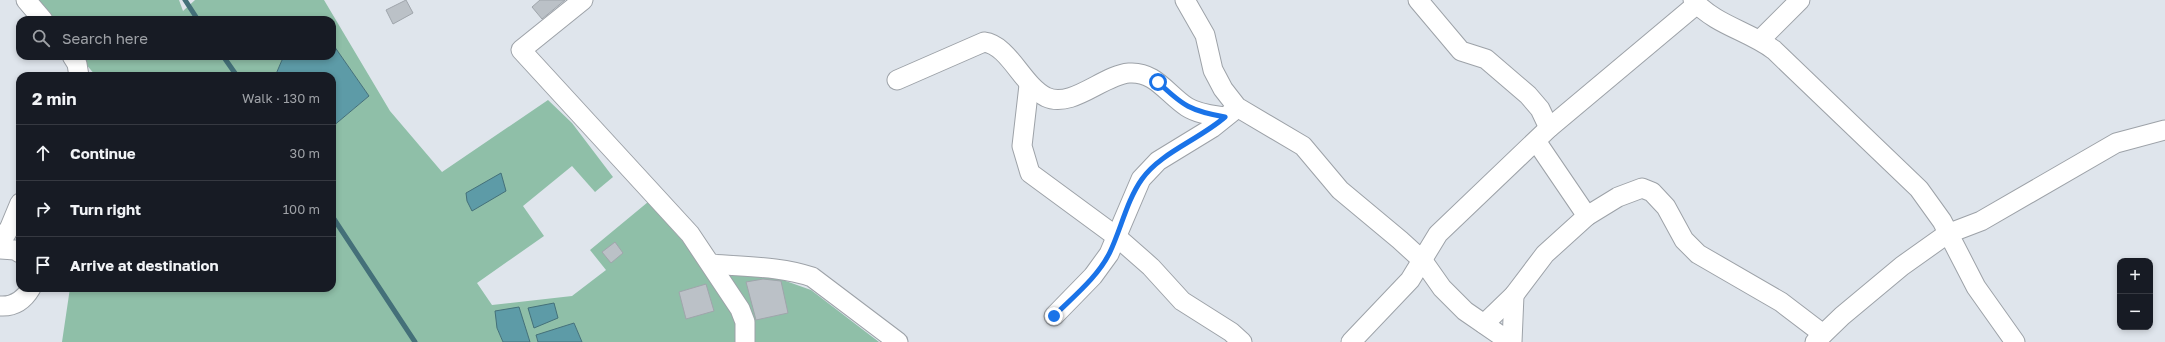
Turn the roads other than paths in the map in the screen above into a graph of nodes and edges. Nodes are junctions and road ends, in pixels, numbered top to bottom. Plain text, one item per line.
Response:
1 (26, 0) edge
2 (582, 0) edge
3 (1185, 0) edge
4 (1418, 0) edge
5 (1800, 0) edge
6 (1695, 2) edge
7 (40, 16) edge
8 (1760, 40) junction
9 (74, 60) edge
10 (78, 72) edge
11 (897, 80) dead end
12 (1029, 85) junction
13 (1231, 112) junction
14 (2165, 130) edge
15 (1542, 134) junction
16 (16, 213) edge
17 (1587, 216) junction
18 (1947, 234) junction
19 (1117, 237) junction
20 (0, 244) edge
21 (0, 249) edge
22 (16, 251) edge
23 (1423, 261) junction
24 (711, 264) junction
25 (28, 292) edge
26 (1514, 295) junction
27 (4, 310) edge
28 (1054, 316) dead end
29 (1484, 324) junction
30 (1819, 338) edge
31 (745, 342) edge
32 (898, 342) edge
33 (1242, 342) edge
34 (1351, 342) edge
35 (1511, 342) edge
36 (2015, 342) edge

1 - 7 street
2 - 24 street
3 - 13 street
4 - 15 street
5 - 8 street
6 - 8 street
6 - 15 street
8 - 18 street
9 - 10 street
11 - 12 street
12 - 13 street
12 - 19 street
13 - 19 street
13 - 23 street
14 - 18 street
15 - 17 street
15 - 23 street
16 - 20 street
17 - 26 street
17 - 30 street
18 - 30 street
18 - 36 street
19 - 28 street
19 - 33 street
21 - 22 street
23 - 29 street
23 - 34 street
24 - 31 street
24 - 32 street
25 - 27 street
26 - 29 street
26 - 35 street
29 - 35 street

